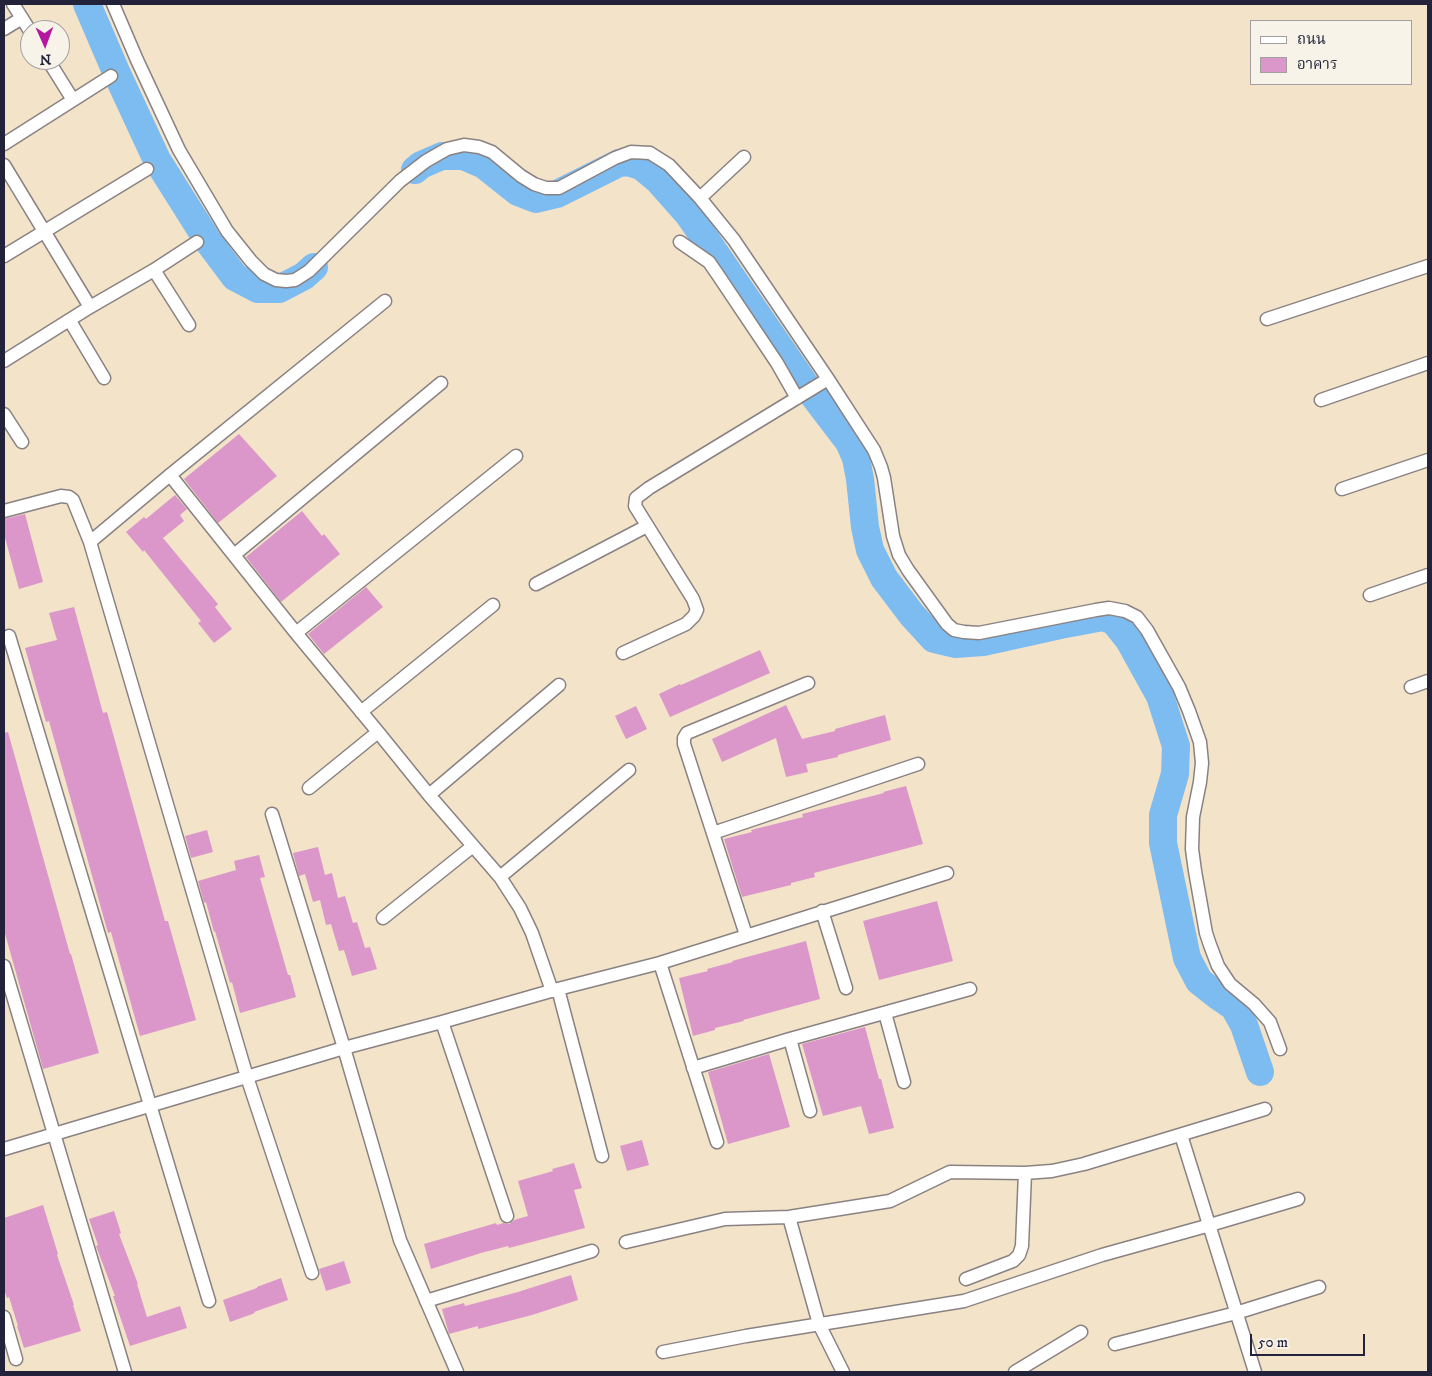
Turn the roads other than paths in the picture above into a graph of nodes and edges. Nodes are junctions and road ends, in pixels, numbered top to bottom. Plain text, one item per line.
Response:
1 (13, 4) edge
2 (113, 4) edge
3 (22, 18) joint
4 (4, 29) edge
5 (54, 70) edge
6 (111, 76) dead end
7 (73, 100) junction
8 (4, 144) edge
9 (744, 157) dead end
10 (4, 165) edge
11 (147, 169) dead end
12 (700, 198) junction
13 (43, 232) junction
14 (196, 242) dead end
15 (680, 242) dead end
16 (4, 256) edge
17 (1428, 266) edge
18 (154, 270) junction
19 (386, 301) dead end
20 (90, 307) junction
21 (1267, 319) dead end
22 (70, 321) junction
23 (189, 325) dead end
24 (4, 361) edge
25 (1428, 363) edge
26 (104, 378) dead end
27 (823, 382) junction
28 (441, 384) dead end
29 (798, 397) junction
30 (1321, 400) dead end
31 (4, 414) edge
32 (22, 442) dead end
33 (516, 456) dead end
34 (1428, 460) edge
35 (170, 475) junction
36 (1342, 489) dead end
37 (4, 511) edge
38 (647, 526) junction
39 (90, 542) junction
40 (234, 555) junction
41 (1428, 575) edge
42 (536, 584) dead end
43 (1370, 595) dead end
44 (493, 605) dead end
45 (296, 633) junction
46 (8, 636) dead end
47 (623, 653) dead end
48 (1428, 681) edge
49 (808, 683) dead end
50 (558, 685) dead end
51 (1410, 687) dead end
52 (361, 712) junction
53 (378, 732) junction
54 (918, 764) dead end
55 (629, 770) dead end
56 (309, 788) dead end
57 (429, 795) junction
58 (272, 814) dead end
59 (713, 833) junction
60 (473, 846) junction
61 (947, 873) dead end
62 (500, 877) junction
63 (822, 911) junction
64 (383, 918) dead end
65 (746, 935) junction
66 (660, 963) junction
67 (4, 966) edge
68 (846, 988) dead end
69 (970, 989) dead end
70 (555, 990) junction
71 (885, 1013) junction
72 (442, 1022) junction
73 (790, 1039) junction
74 (344, 1048) junction
75 (1280, 1049) dead end
76 (693, 1068) junction
77 (247, 1077) junction
78 (904, 1082) dead end
79 (150, 1105) junction
80 (1265, 1109) dead end
81 (810, 1111) dead end
82 (54, 1134) junction
83 (1181, 1135) junction
84 (717, 1142) dead end
85 (4, 1149) edge
86 (602, 1156) dead end
87 (1025, 1173) junction
88 (1298, 1199) dead end
89 (507, 1216) dead end
90 (789, 1217) junction
91 (1210, 1226) junction
92 (626, 1242) dead end
93 (592, 1251) dead end
94 (312, 1273) dead end
95 (966, 1279) dead end
96 (1319, 1287) dead end
97 (209, 1301) dead end
98 (426, 1301) junction
99 (1236, 1312) junction
100 (4, 1317) edge
101 (819, 1324) junction
102 (1081, 1332) dead end
103 (1115, 1344) dead end
104 (663, 1352) dead end
105 (16, 1359) dead end
106 (125, 1372) edge
107 (457, 1372) edge
108 (843, 1372) edge
109 (1015, 1372) edge
110 (1254, 1372) edge

1 - 3 street
2 - 12 street
3 - 4 street
5 - 7 street
6 - 7 street
7 - 8 street
9 - 12 street
10 - 13 street
11 - 13 street
12 - 27 street
13 - 16 street
13 - 20 street
14 - 18 street
15 - 29 street
17 - 21 street
18 - 20 street
18 - 23 street
19 - 35 street
20 - 22 street
22 - 24 street
22 - 26 street
25 - 30 street
27 - 29 street
27 - 75 street
28 - 40 street
29 - 38 street
31 - 32 street
33 - 45 street
34 - 36 street
35 - 39 street
35 - 40 street
37 - 39 street
38 - 42 street
38 - 47 street
39 - 77 street
40 - 45 street
41 - 43 street
44 - 52 street
45 - 52 street
46 - 79 street
48 - 51 street
49 - 59 street
50 - 57 street
52 - 53 street
53 - 56 street
53 - 57 street
54 - 59 street
55 - 62 street
57 - 60 street
58 - 74 street
59 - 65 street
60 - 62 street
60 - 64 street
61 - 63 street
62 - 70 street
63 - 65 street
63 - 68 street
65 - 66 street
66 - 70 street
66 - 76 street
67 - 82 street
69 - 71 street
70 - 72 street
70 - 86 street
71 - 73 street
71 - 78 street
72 - 74 street
72 - 89 street
73 - 76 street
73 - 81 street
74 - 77 street
74 - 98 street
76 - 84 street
77 - 79 street
77 - 94 street
79 - 82 street
79 - 97 street
80 - 83 street
82 - 85 street
82 - 106 street
83 - 87 street
83 - 91 street
87 - 90 street
87 - 95 street
88 - 91 street
90 - 92 street
90 - 101 street
91 - 99 street
91 - 101 street
93 - 98 street
96 - 99 street
98 - 107 street
99 - 103 street
99 - 110 street
100 - 105 street
101 - 104 street
101 - 108 street
102 - 109 street

